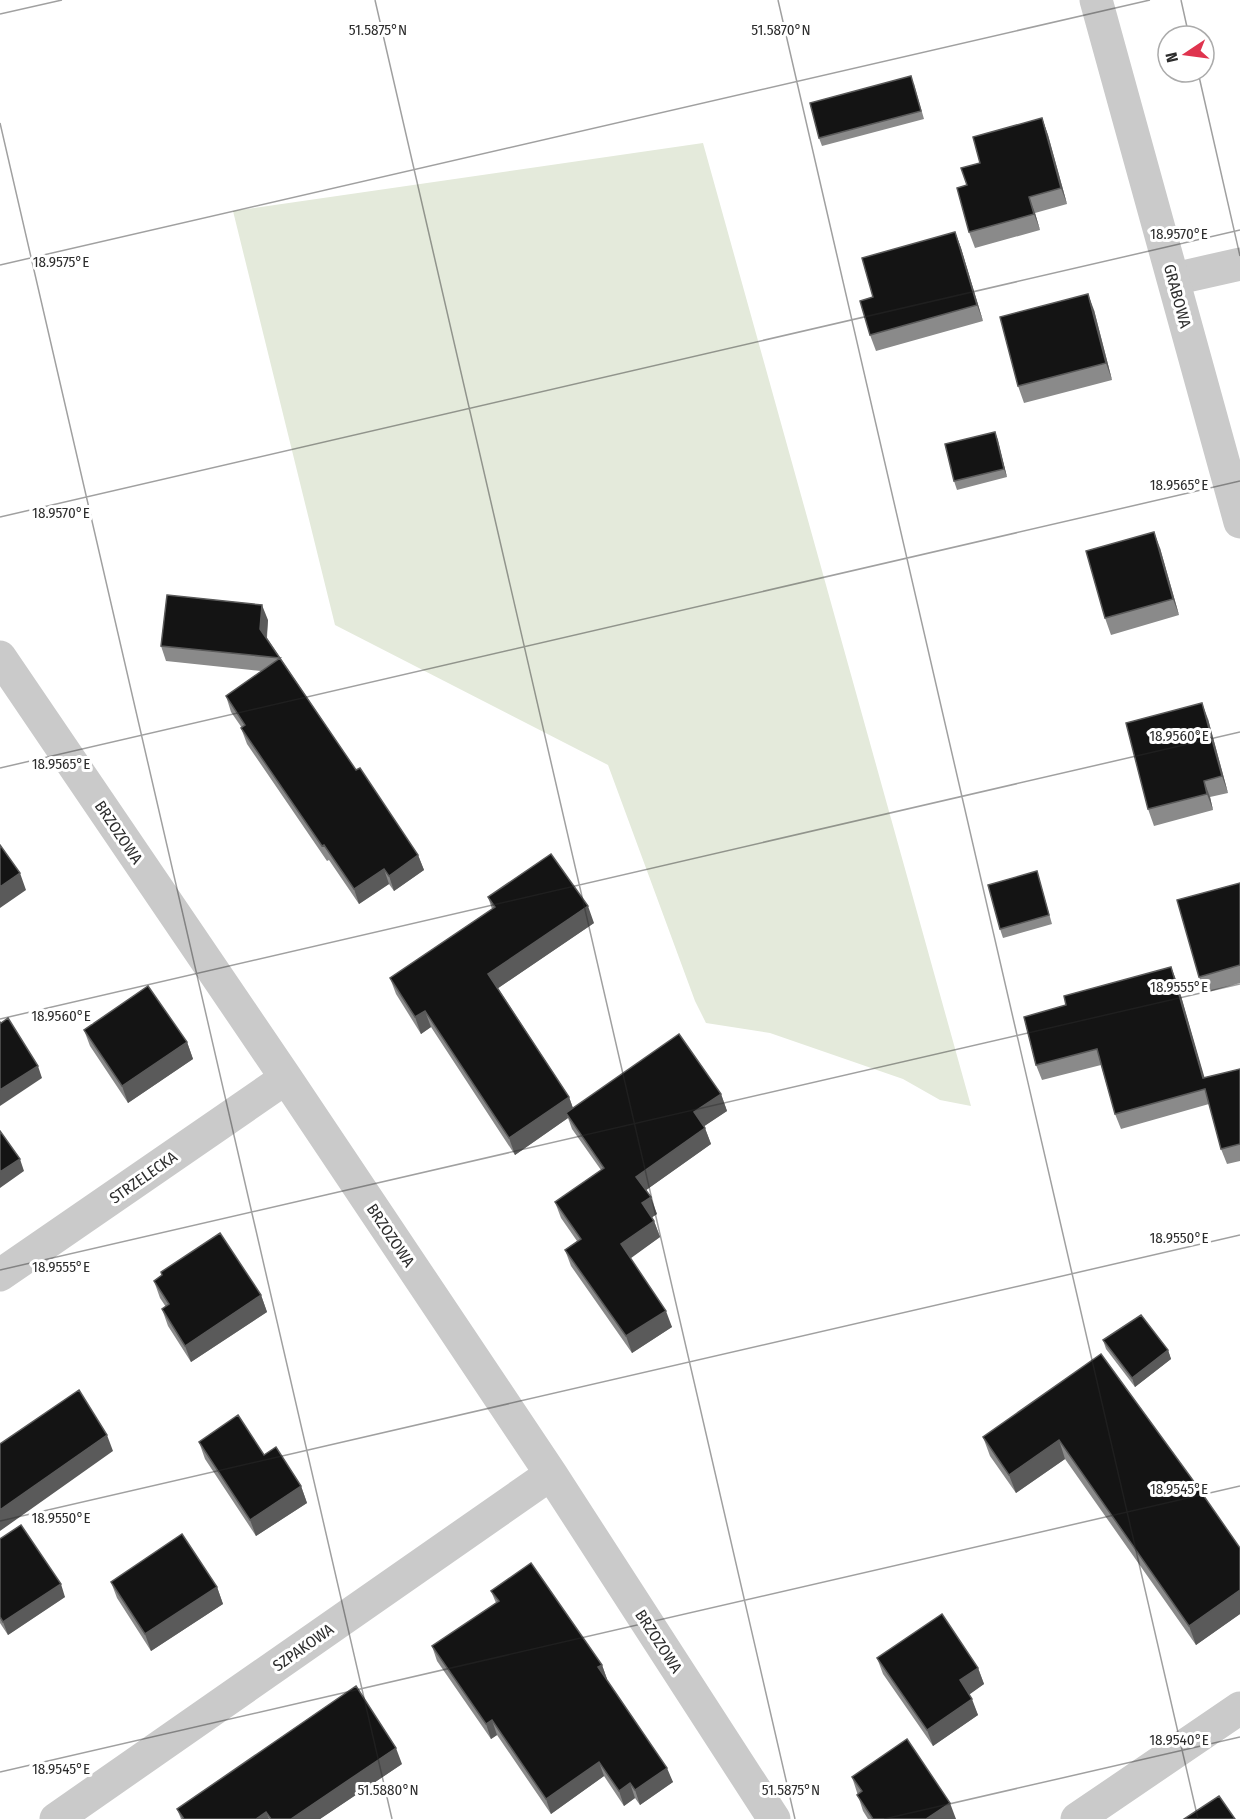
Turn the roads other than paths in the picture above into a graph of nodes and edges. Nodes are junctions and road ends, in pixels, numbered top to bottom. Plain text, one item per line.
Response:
1 (1096, 0) edge
2 (1240, 264) edge
3 (1174, 279) junction
4 (1240, 522) edge
5 (0, 657) edge
6 (286, 1078) junction
7 (0, 1275) edge
8 (551, 1474) junction
9 (1240, 1708) edge
10 (56, 1819) edge
11 (774, 1819) edge
12 (1077, 1819) edge

1 - 3 street, GRABOWA
2 - 3 street
3 - 4 street, GRABOWA
5 - 6 street, BRZOZOWA
6 - 7 street, STRZELECKA
6 - 8 street, BRZOZOWA
8 - 10 street, SZPAKOWA
8 - 11 street, BRZOZOWA
9 - 12 street

